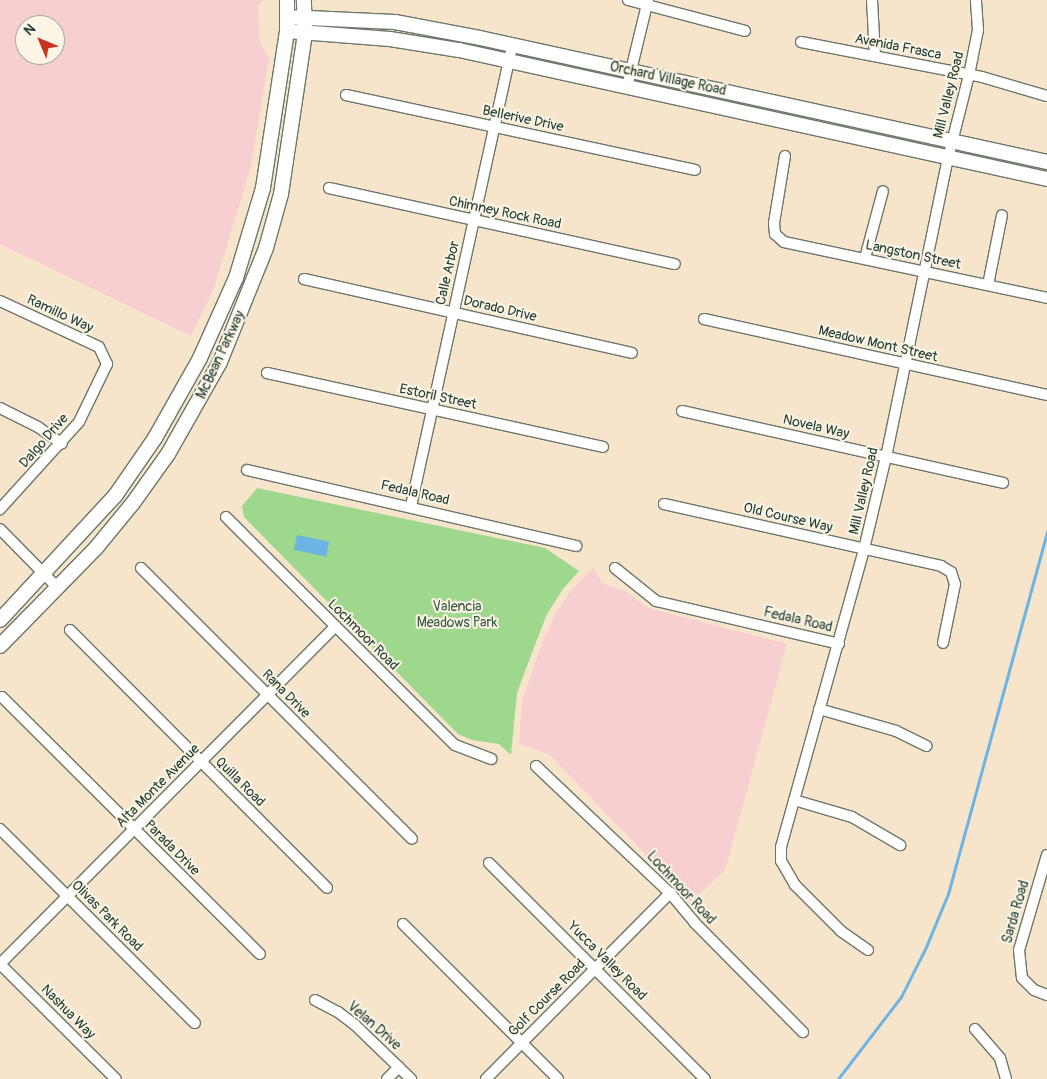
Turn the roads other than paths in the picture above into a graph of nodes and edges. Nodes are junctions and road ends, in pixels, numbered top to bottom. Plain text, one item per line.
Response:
1 (286, 0) edge
2 (304, 0) edge
3 (628, 0) edge
4 (872, 0) edge
5 (976, 0) edge
6 (648, 2) edge
7 (287, 17) junction
8 (305, 17) junction
9 (745, 30) dead end
10 (287, 32) junction
11 (305, 33) junction
12 (801, 42) dead end
13 (512, 45) junction
14 (875, 56) junction
15 (508, 61) junction
16 (631, 71) junction
17 (970, 75) junction
18 (627, 86) junction
19 (346, 95) dead end
20 (1047, 96) edge
21 (495, 127) junction
22 (952, 140) junction
23 (786, 156) dead end
24 (948, 158) junction
25 (1047, 162) edge
26 (695, 170) dead end
27 (1047, 179) edge
28 (329, 188) dead end
29 (883, 191) dead end
30 (1002, 215) dead end
31 (474, 221) junction
32 (865, 258) junction
33 (675, 264) dead end
34 (926, 271) junction
35 (236, 278) junction
36 (304, 280) dead end
37 (988, 285) junction
38 (1047, 298) edge
39 (0, 301) edge
40 (244, 309) junction
41 (454, 312) junction
42 (704, 319) dead end
43 (632, 353) dead end
44 (106, 355) joint
45 (905, 364) junction
46 (267, 373) dead end
47 (1047, 395) edge
48 (0, 408) edge
49 (432, 410) junction
50 (682, 411) dead end
51 (62, 444) junction
52 (604, 447) dead end
53 (886, 456) junction
54 (247, 470) dead end
55 (1003, 483) dead end
56 (664, 504) dead end
57 (411, 506) junction
58 (0, 509) edge
59 (226, 517) dead end
60 (0, 529) edge
61 (576, 546) dead end
62 (864, 549) junction
63 (141, 568) dead end
64 (615, 568) dead end
65 (45, 575) junction
66 (58, 588) junction
67 (0, 620) edge
68 (335, 627) junction
69 (70, 630) dead end
70 (943, 643) dead end
71 (839, 644) junction
72 (0, 646) edge
73 (268, 695) junction
74 (2, 697) dead end
75 (819, 709) junction
76 (927, 746) dead end
77 (491, 759) dead end
78 (202, 762) junction
79 (536, 766) dead end
80 (794, 800) junction
81 (0, 829) edge
82 (134, 829) junction
83 (412, 839) dead end
84 (900, 845) dead end
85 (1047, 854) edge
86 (489, 863) dead end
87 (327, 888) dead end
88 (670, 893) junction
89 (68, 896) junction
90 (403, 924) dead end
91 (868, 950) dead end
92 (260, 954) dead end
93 (0, 964) edge
94 (595, 969) junction
95 (1047, 996) edge
96 (315, 1000) dead end
97 (195, 1023) dead end
98 (975, 1029) dead end
99 (803, 1032) dead end
100 (521, 1043) junction
101 (399, 1067) junction
102 (116, 1079) edge
103 (387, 1079) edge
104 (411, 1079) edge
105 (486, 1079) edge
106 (558, 1079) edge
107 (705, 1079) edge
108 (1006, 1079) edge

1 - 7 main road, McBean Parkway
2 - 8 main road, McBean Parkway
3 - 6 street
4 - 14 street
5 - 17 street, Mill Valley Road
6 - 9 street
6 - 16 street
7 - 8 main road, Orchard Village Road
7 - 10 main road, McBean Parkway
8 - 11 main road, McBean Parkway
8 - 13 main road, Orchard Village Road
10 - 11 main road, Orchard Village Road
10 - 35 main road, McBean Parkway
11 - 15 main road, Orchard Village Road
11 - 40 main road, McBean Parkway
12 - 14 street, Avenida Frasca
13 - 15 street, Calle Arbor
13 - 16 main road, Orchard Village Road
14 - 17 street, Avenida Frasca
15 - 18 main road, Orchard Village Road
15 - 21 street, Calle Arbor
16 - 18 street
16 - 22 main road, Orchard Village Road
17 - 20 street, Avenida Frasca
17 - 22 street, Mill Valley Road
18 - 24 main road, Orchard Village Road
19 - 21 street, Bellerive Drive
21 - 26 street, Bellerive Drive
21 - 31 street, Calle Arbor
22 - 24 street, Mill Valley Road
22 - 25 main road, Orchard Village Road
23 - 32 street, Langston Street
24 - 27 main road, Orchard Village Road
24 - 34 street, Mill Valley Road
28 - 31 street, Chimney Rock Road
29 - 32 street
30 - 37 street
31 - 33 street, Chimney Rock Road
31 - 41 street, Calle Arbor
32 - 34 street, Langston Street
34 - 37 street, Langston Street
34 - 45 street, Mill Valley Road
35 - 40 main road
35 - 65 main road, McBean Parkway
36 - 41 street, Dorado Drive
37 - 38 street, Langston Street
39 - 44 street, Ramillo Way
40 - 66 main road, McBean Parkway
41 - 43 street, Dorado Drive
41 - 49 street, Calle Arbor
42 - 45 street, Meadow Mont Street
44 - 51 street, Dalgo Drive
45 - 47 street, Meadow Mont Street
45 - 53 street, Mill Valley Road
46 - 49 street, Estoril Street
48 - 51 street
49 - 52 street, Estoril Street
49 - 57 street, Calle Arbor
50 - 53 street, Novela Way
51 - 58 street, Dalgo Drive
53 - 55 street, Novela Way
53 - 62 street, Mill Valley Road
54 - 57 street, Fedala Road
56 - 62 street, Old Course Way
57 - 61 street, Fedala Road
59 - 68 street, Lochmoor Road
60 - 65 street
62 - 70 street, Old Course Way
62 - 71 street, Mill Valley Road
63 - 73 street, Rana Drive
64 - 71 street, Fedala Road
65 - 66 street
65 - 67 main road, McBean Parkway
66 - 72 main road, McBean Parkway
68 - 73 street, Alta Monte Avenue
68 - 77 street, Lochmoor Road
69 - 78 street, Quilla Road
71 - 75 street, Mill Valley Road
73 - 78 street, Alta Monte Avenue
73 - 83 street, Rana Drive
74 - 82 street, Parada Drive
75 - 76 street
75 - 80 street, Mill Valley Road
78 - 82 street, Alta Monte Avenue
78 - 87 street, Quilla Road
79 - 88 street, Lochmoor Road
80 - 84 street
80 - 91 street, Mill Valley Road
81 - 89 street, Olivas Park Road
82 - 89 street, Alta Monte Avenue
82 - 92 street, Parada Drive
85 - 95 street, Sarda Road
86 - 94 street, Yucca Valley Road
88 - 94 street, Golf Course Road
88 - 99 street, Lochmoor Road
89 - 93 street, Alta Monte Avenue
89 - 97 street, Olivas Park Road
90 - 100 street
93 - 102 street, Nashua Way
94 - 100 street, Golf Course Road
94 - 107 street, Yucca Valley Road
96 - 101 street, Velan Drive
98 - 108 street
100 - 105 street, Golf Course Road
100 - 106 street
101 - 103 street
101 - 104 street, Velan Drive

